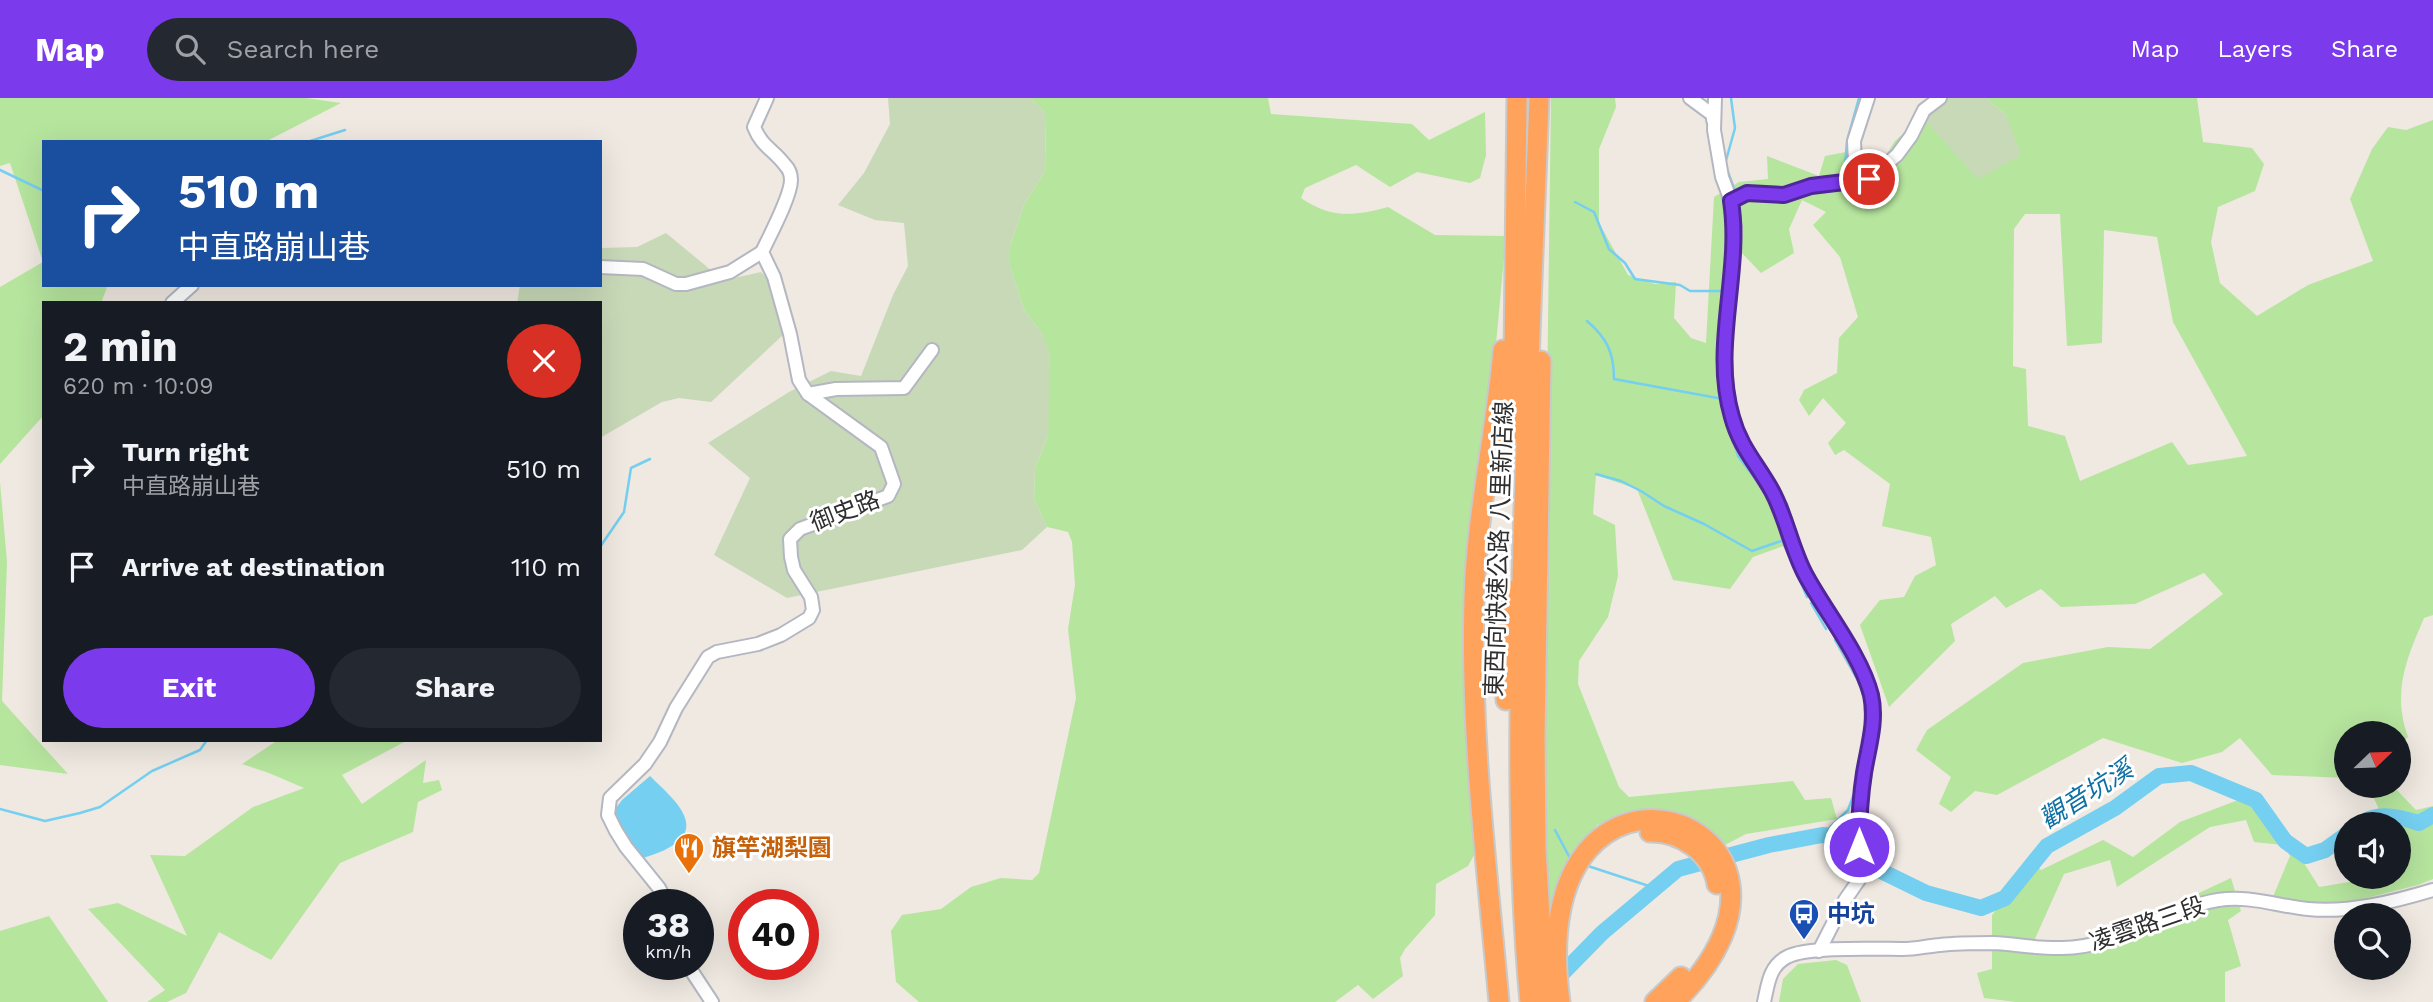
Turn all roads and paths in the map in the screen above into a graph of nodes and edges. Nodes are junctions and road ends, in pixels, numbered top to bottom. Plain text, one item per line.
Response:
1 (767, 98) edge
2 (1517, 98) edge
3 (1539, 98) edge
4 (1690, 98) edge
5 (1715, 98) edge
6 (1868, 98) edge
7 (1940, 98) edge
8 (1714, 130) junction
9 (1856, 181) junction
10 (1731, 201) junction
11 (1515, 203) junction
12 (762, 252) junction
13 (602, 267) edge
14 (189, 287) edge
15 (174, 301) edge
16 (932, 350) dead end
17 (808, 394) junction
18 (1522, 632) junction
19 (660, 889) edge
20 (2433, 890) edge
21 (1819, 951) junction
22 (698, 980) edge
23 (712, 1002) edge
24 (1499, 1002) edge
25 (1517, 1002) edge
26 (1530, 1002) edge
27 (1545, 1002) edge
28 (1560, 1002) edge
29 (1570, 1002) edge
30 (1655, 1002) edge
31 (1675, 1002) edge
32 (1764, 1002) edge

1 - 12 street
2 - 11 highway, 東西向快速公路 八里新店線
3 - 18 highway, 東西向快速公路 八里新店線
4 - 8 street
5 - 8 street
6 - 9 street
7 - 9 street
8 - 10 street
9 - 10 street
10 - 21 street
11 - 18 highway, 東西向快速公路 八里新店線
11 - 24 highway
12 - 13 street
12 - 17 street
14 - 15 street
16 - 17 street
17 - 19 street, 御史路
18 - 25 highway, 東西向快速公路 八里新店線
18 - 26 highway, 東西向快速公路 八里新店線
18 - 27 highway
20 - 21 street, 凌雲路三段
21 - 32 street, 凌雲路三段
22 - 23 street
28 - 31 highway
29 - 30 highway

